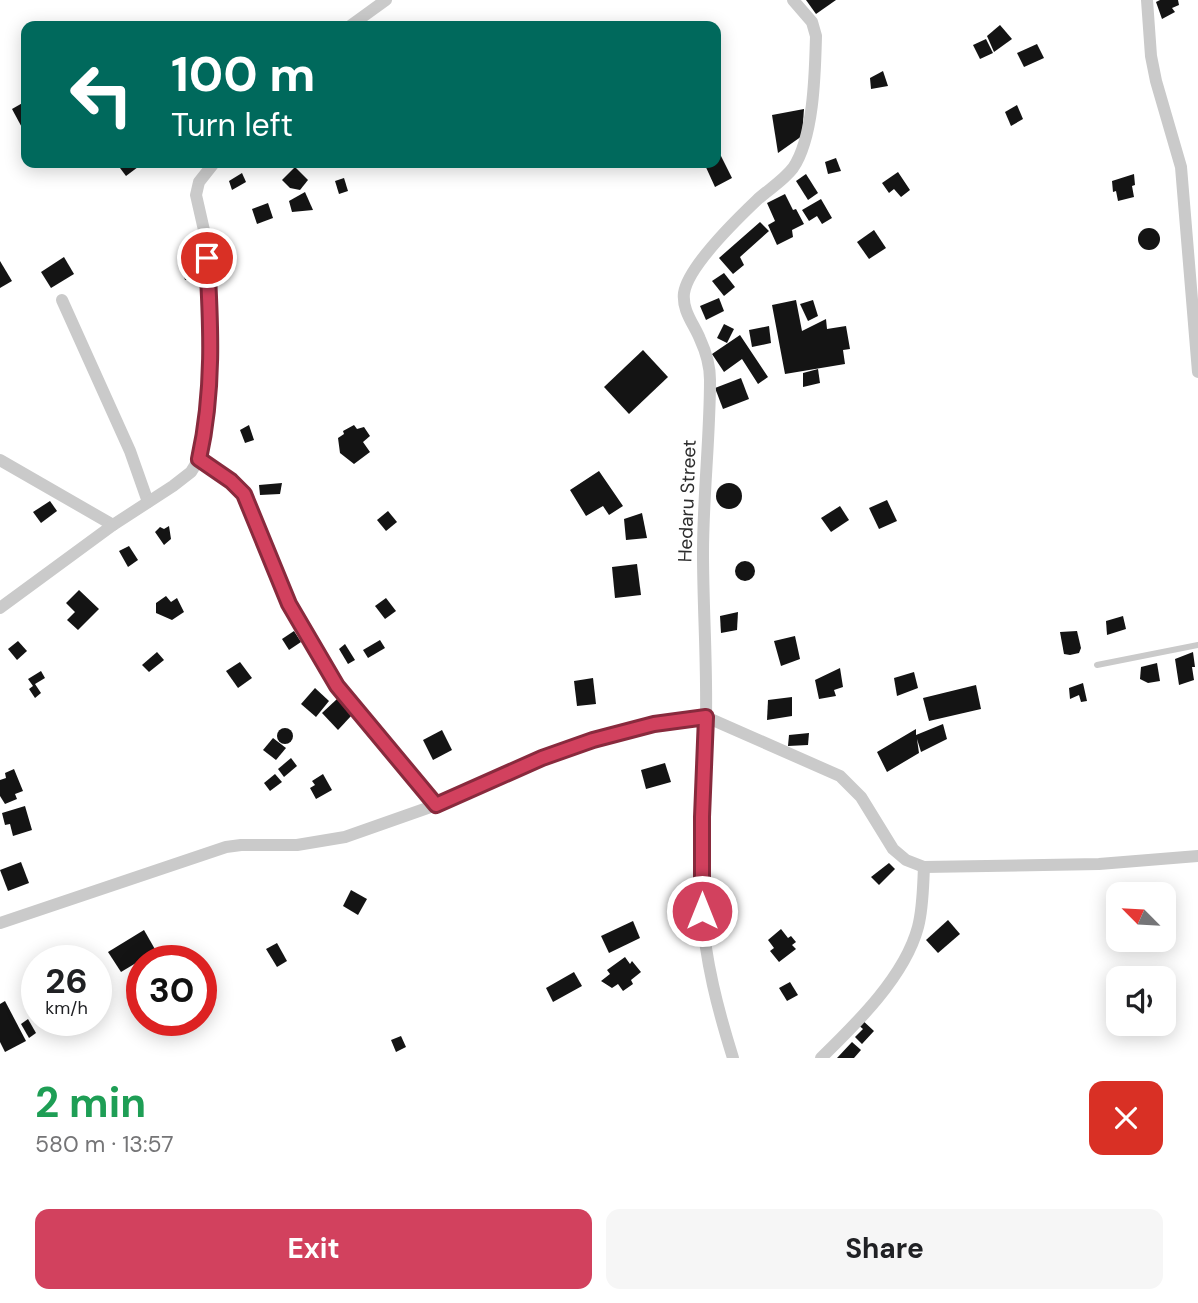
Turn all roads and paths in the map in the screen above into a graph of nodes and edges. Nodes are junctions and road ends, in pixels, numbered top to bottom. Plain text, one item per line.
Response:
1 (386, 0) edge
2 (793, 0) edge
3 (1147, 0) edge
4 (357, 21) edge
5 (210, 168) edge
6 (62, 300) dead end
7 (1198, 372) edge
8 (199, 459) junction
9 (0, 460) edge
10 (148, 502) junction
11 (113, 525) junction
12 (0, 608) edge
13 (1198, 645) edge
14 (1097, 665) dead end
15 (706, 717) junction
16 (436, 805) junction
17 (1198, 856) edge
18 (924, 867) junction
19 (0, 923) edge
20 (733, 1058) edge
21 (821, 1058) edge

1 - 4 street
2 - 15 street, Hedaru Street
3 - 7 street
5 - 8 street
6 - 10 street
8 - 10 street
8 - 16 street
9 - 11 street
10 - 11 street
11 - 12 street
13 - 14 lane
15 - 16 street
15 - 18 street
15 - 20 street, Hedaru Street
16 - 19 street
17 - 18 street
18 - 21 street

